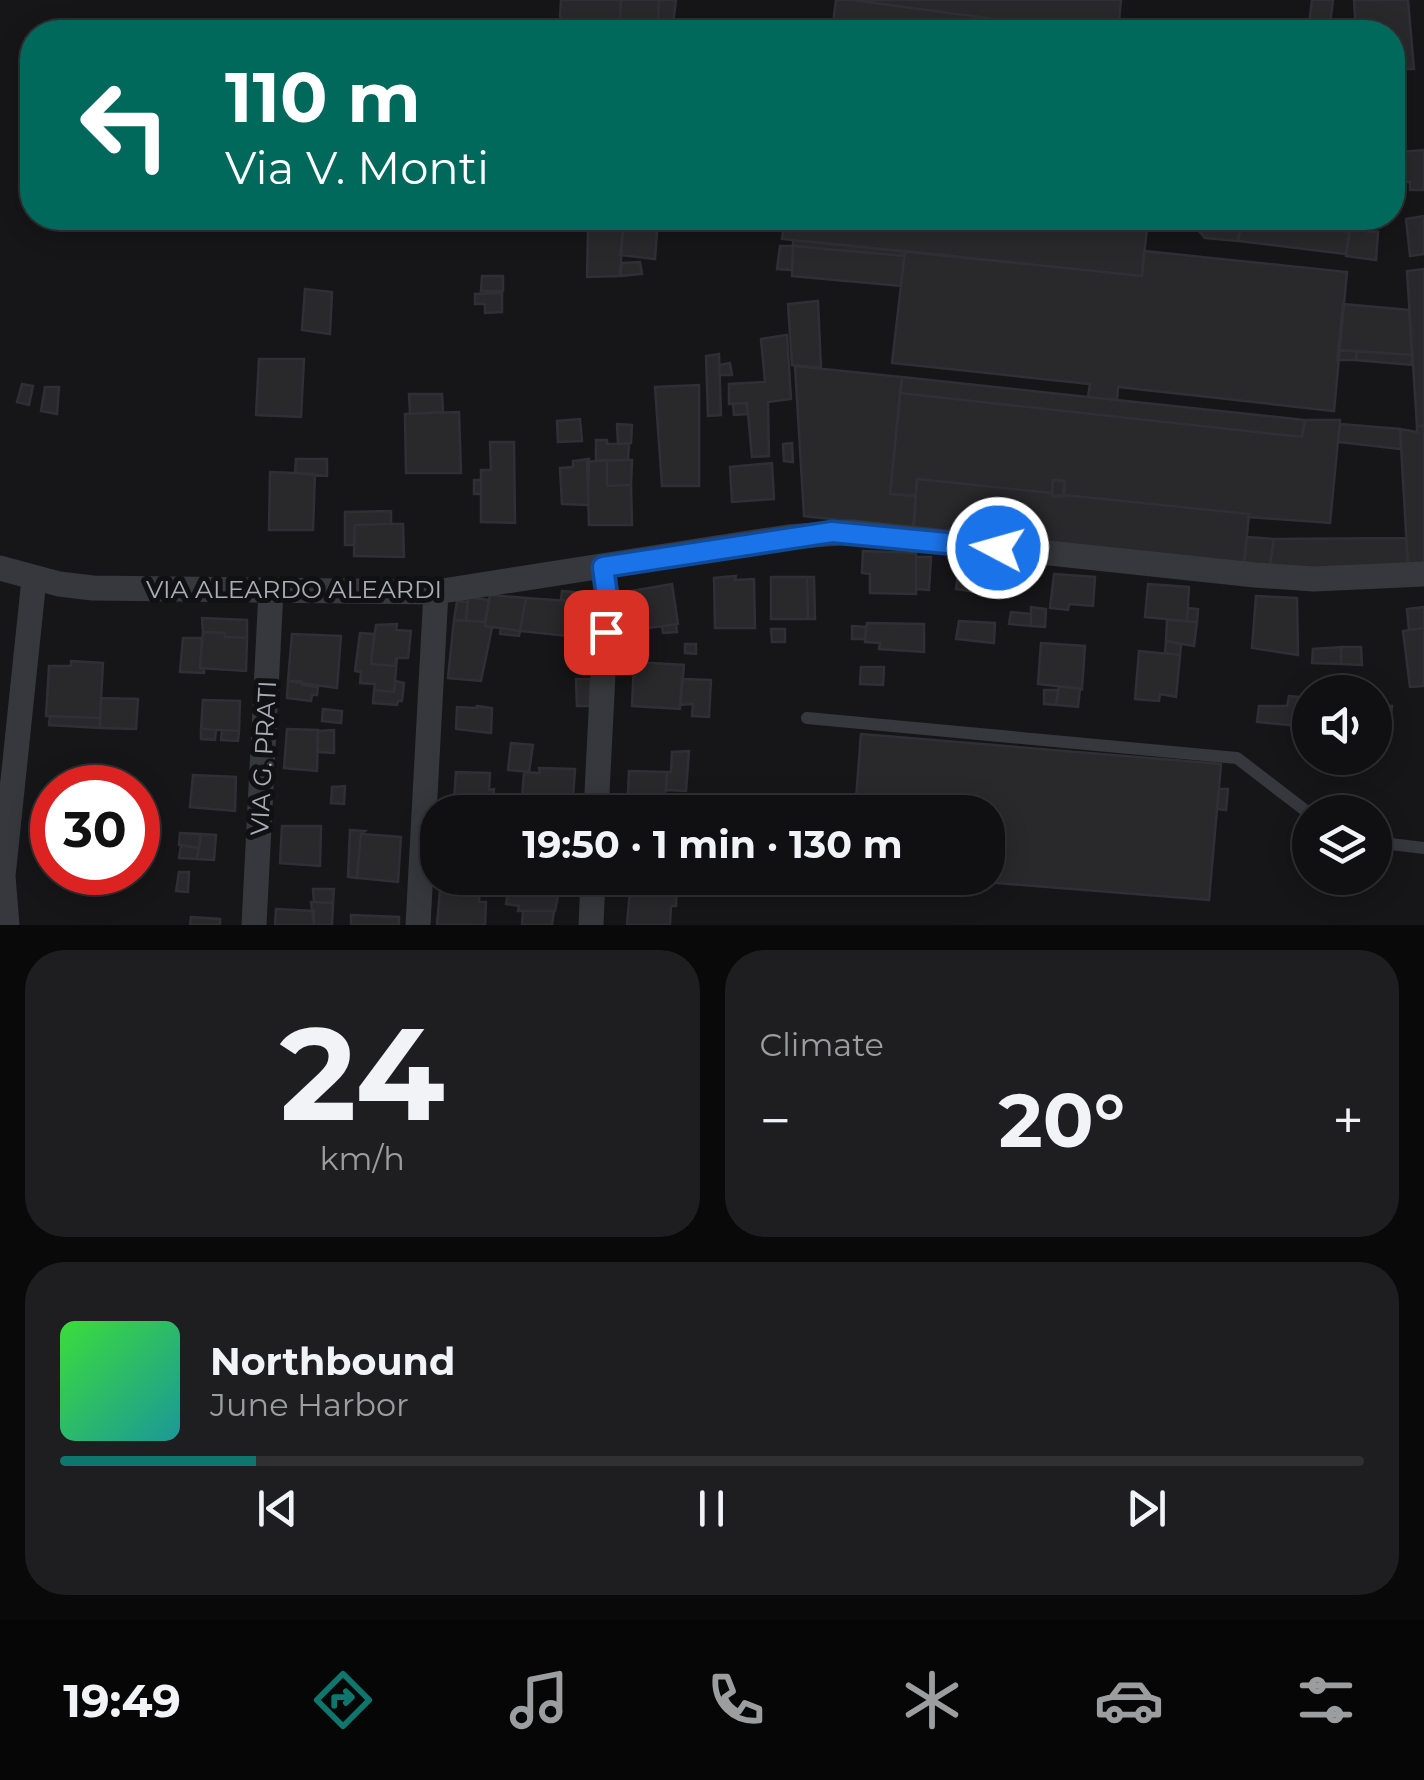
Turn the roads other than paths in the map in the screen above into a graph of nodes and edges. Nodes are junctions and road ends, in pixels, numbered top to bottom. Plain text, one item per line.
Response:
1 (603, 567) junction
2 (0, 568) edge
3 (1424, 574) edge
4 (34, 578) junction
5 (271, 591) junction
6 (436, 592) junction
7 (806, 718) dead end
8 (597, 795) edge
9 (1292, 800) edge
10 (1392, 844) edge
11 (1424, 848) edge
12 (592, 895) edge
13 (7, 925) edge
14 (254, 925) edge
15 (418, 925) edge
16 (591, 925) edge

1 - 3 street, VIA ALEARDO ALEARDI
1 - 6 street, VIA ALEARDO ALEARDI
1 - 8 street
2 - 4 street, VIA ALEARDO ALEARDI
4 - 5 street, VIA ALEARDO ALEARDI
4 - 13 street
5 - 6 street, VIA ALEARDO ALEARDI
5 - 14 street, VIA G. PRATI
6 - 15 street
7 - 9 lane
10 - 11 lane
12 - 16 street

